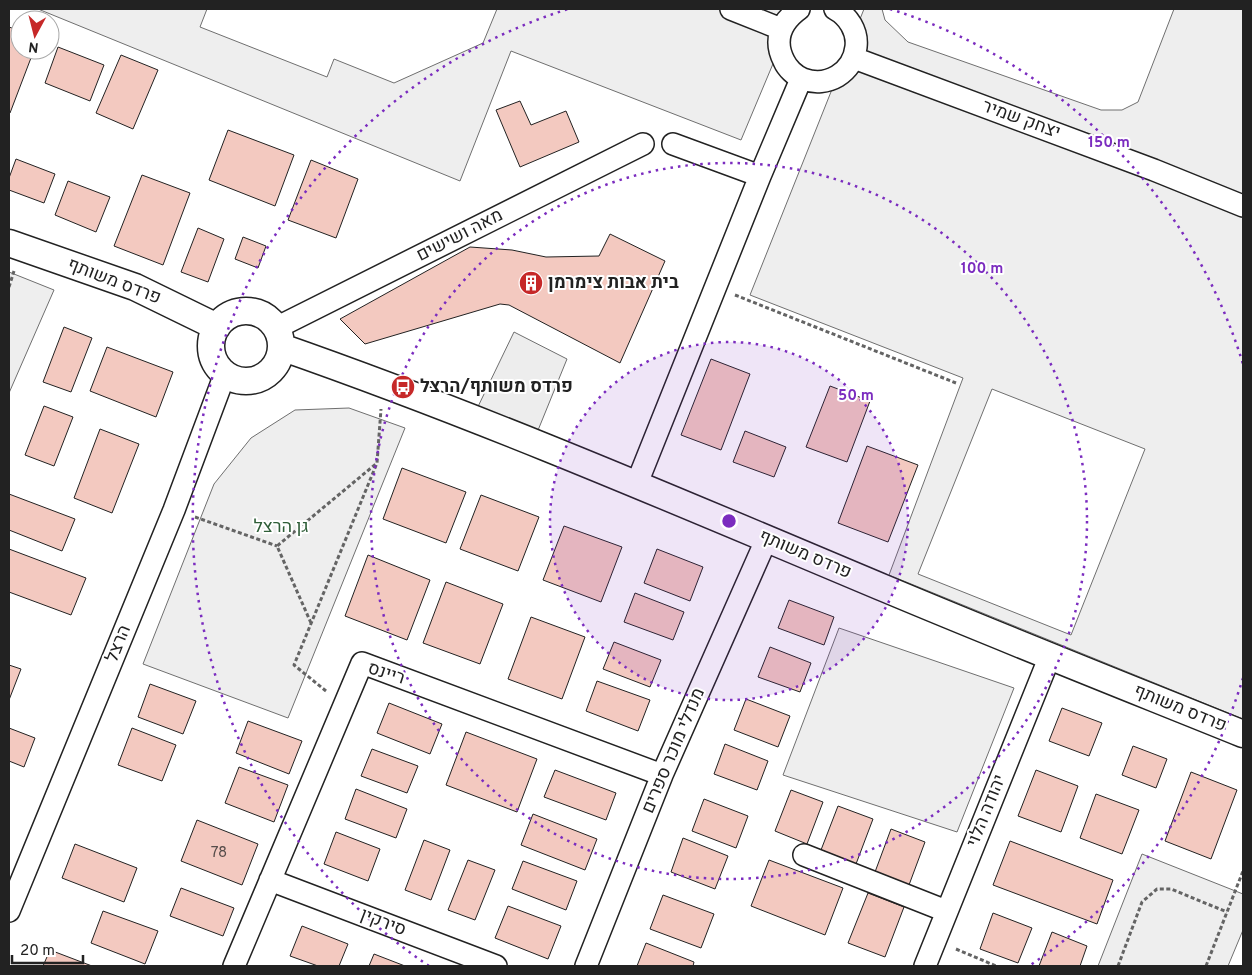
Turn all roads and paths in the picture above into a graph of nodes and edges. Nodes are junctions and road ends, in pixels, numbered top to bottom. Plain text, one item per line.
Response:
1 (731, 9) edge
2 (799, 9) edge
3 (835, 9) edge
4 (781, 29) junction
5 (854, 58) junction
6 (801, 79) junction
7 (643, 144) dead end
8 (673, 144) dead end
9 (760, 176) junction
10 (1243, 206) edge
11 (9, 243) edge
12 (9, 272) edge
13 (9, 287) edge
14 (715, 288) junction
15 (217, 327) junction
16 (279, 338) junction
17 (225, 374) junction
18 (383, 383) junction
19 (956, 383) dead end
20 (377, 463) junction
21 (637, 483) junction
22 (174, 510) junction
23 (767, 538) junction
24 (277, 546) junction
25 (311, 623) junction
26 (1050, 656) junction
27 (343, 706) junction
28 (1243, 734) edge
29 (662, 776) junction
30 (804, 855) dead end
31 (1243, 871) edge
32 (270, 880) junction
33 (9, 911) edge
34 (946, 912) junction
35 (1227, 912) junction
36 (935, 940) junction
37 (234, 966) edge
38 (496, 966) edge
39 (586, 966) edge
40 (925, 966) edge
41 (996, 966) edge
42 (1118, 966) edge
43 (1206, 966) edge

1 - 4 street
2 - 4 street
3 - 5 street
4 - 6 street
5 - 6 street
5 - 10 street, יצחק שמיר
6 - 9 street
7 - 16 street, מאה ושישים
8 - 9 street
9 - 14 street
11 - 15 street, פרדס משותף
12 - 13 path
14 - 19 path
14 - 21 street
15 - 16 street
15 - 17 street
16 - 17 street
16 - 18 street, פרדס משותף
17 - 22 street, הרצל
18 - 20 path
18 - 21 street, פרדס משותף
20 - 24 path
20 - 25 path
21 - 23 street, פרדס משותף
22 - 24 path
22 - 33 street, הרצל
23 - 26 street, פרדס משותף
23 - 29 street, מנדלי מוכר ספרים
24 - 25 path
25 - 27 path
26 - 28 street, פרדס משותף
26 - 34 street, יהודה הלוי
27 - 29 street, ריינס
27 - 32 street, ריינס
29 - 39 street, מנדלי מוכר ספרים
30 - 34 street
31 - 35 path
32 - 37 street, ריינס
32 - 38 street, סירקין
34 - 36 street, יהודה הלוי
35 - 42 path
35 - 43 path
36 - 40 street, יהודה הלוי
36 - 41 path

